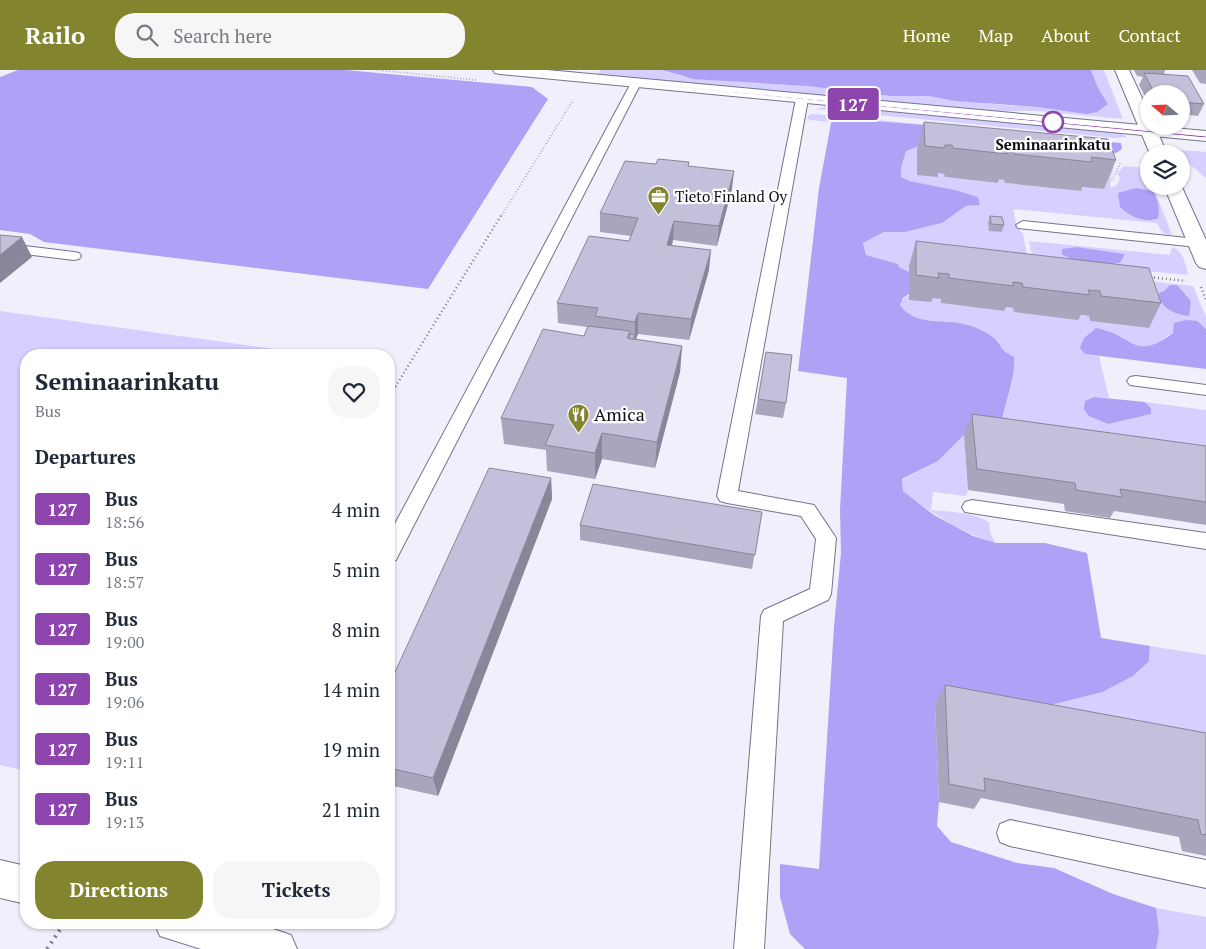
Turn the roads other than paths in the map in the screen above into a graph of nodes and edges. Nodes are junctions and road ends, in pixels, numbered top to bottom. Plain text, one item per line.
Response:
1 (500, 70) edge
2 (1122, 70) edge
3 (636, 83) junction
4 (802, 99) junction
5 (1140, 111) edge
6 (1140, 130) edge
7 (1190, 135) edge
8 (1206, 136) edge
9 (1177, 195) edge
10 (1023, 225) dead end
11 (1197, 243) junction
12 (0, 247) edge
13 (74, 256) dead end
14 (1206, 263) edge
15 (1136, 381) dead end
16 (1206, 390) edge
17 (972, 507) dead end
18 (1206, 541) edge
19 (395, 543) edge
20 (1010, 833) dead end
21 (1206, 874) edge
22 (0, 879) edge
23 (20, 884) edge
24 (207, 929) edge
25 (277, 949) edge
26 (749, 949) edge

1 - 3 street
2 - 5 street
3 - 4 street
3 - 19 lane
4 - 6 street
4 - 26 lane
7 - 8 street
9 - 11 street
10 - 11 lane
11 - 14 street
12 - 13 lane
15 - 16 lane
17 - 18 lane
20 - 21 lane
22 - 23 street
24 - 25 street

